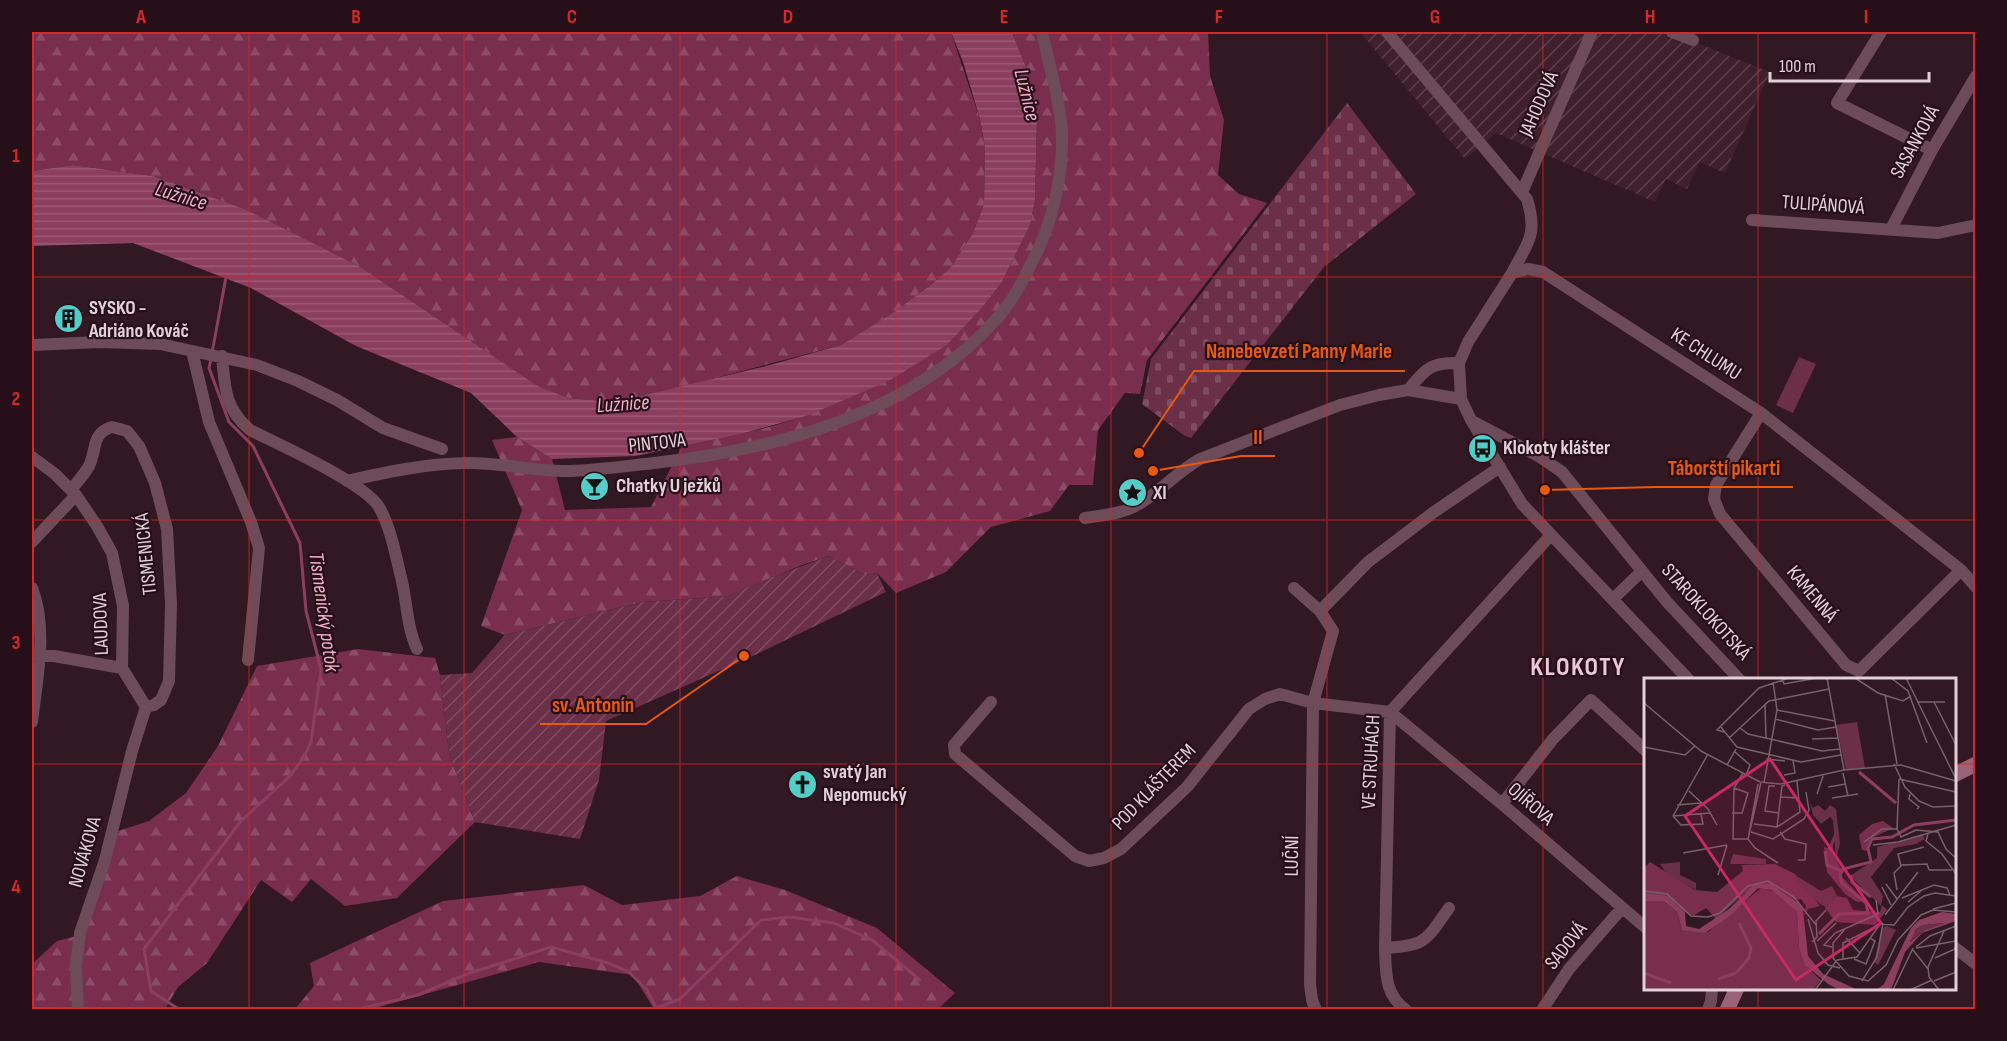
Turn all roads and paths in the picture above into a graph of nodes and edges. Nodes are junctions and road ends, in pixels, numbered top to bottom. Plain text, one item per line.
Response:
1 (1042, 32) edge
2 (1387, 32) edge
3 (1592, 32) edge
4 (1672, 32) edge
5 (1881, 32) edge
6 (1693, 40) dead end
7 (1976, 76) edge
8 (1932, 150) junction
9 (1522, 192) junction
10 (1752, 220) dead end
11 (1976, 225) edge
12 (1891, 229) junction
13 (1512, 273) junction
14 (32, 345) edge
15 (192, 351) junction
16 (222, 357) junction
17 (1459, 363) junction
18 (1408, 390) junction
19 (1461, 399) junction
20 (1761, 413) junction
21 (1471, 420) junction
22 (442, 448) dead end
23 (32, 457) edge
24 (1500, 467) junction
25 (347, 481) junction
26 (73, 493) junction
27 (1085, 519) dead end
28 (1551, 535) junction
29 (32, 542) edge
30 (1961, 570) junction
31 (1642, 571) junction
32 (1976, 587) edge
33 (32, 588) edge
34 (1294, 588) dead end
35 (1613, 599) junction
36 (1320, 611) junction
37 (417, 649) dead end
38 (36, 655) edge
39 (248, 660) dead end
40 (122, 668) junction
41 (1863, 675) edge
42 (1687, 678) edge
43 (1738, 678) edge
44 (991, 702) dead end
45 (1313, 703) junction
46 (146, 707) junction
47 (1390, 712) junction
48 (32, 722) edge
49 (1644, 749) edge
50 (1976, 764) edge
51 (1956, 774) edge
52 (1502, 804) junction
53 (1449, 908) dead end
54 (1622, 908) junction
55 (1644, 926) edge
56 (1385, 948) junction
57 (1956, 949) edge
58 (1976, 964) edge
59 (1712, 990) edge
60 (1736, 990) edge
61 (78, 1010) edge
62 (1317, 1010) edge
63 (1406, 1010) edge
64 (1542, 1010) edge
65 (1708, 1010) edge
66 (1727, 1010) edge

1 - 25 street, PINTOVA
2 - 9 street
3 - 9 street, JAHODOVÁ
4 - 6 street
5 - 8 street
7 - 8 street, SASANKOVÁ
8 - 12 street, SASANKOVÁ
9 - 13 street
10 - 12 street, TULIPÁNOVÁ
11 - 12 street, TULIPÁNOVÁ
13 - 17 street
13 - 20 street, KE CHLUMU
14 - 15 street
15 - 16 street
15 - 39 street
16 - 22 street
16 - 25 street
17 - 18 street
17 - 19 street
18 - 19 street
18 - 27 street
19 - 21 street
20 - 30 street, KE CHLUMU
20 - 41 street, KAMENNÁ
21 - 24 street
21 - 31 street, STAROKLOKOTSKÁ
23 - 26 street, LAUDOVA
24 - 28 street
24 - 36 street
25 - 37 street
26 - 29 street
26 - 40 street, LAUDOVA
26 - 46 street, TISMENICKÁ
28 - 35 street
28 - 47 street, VE STRUHÁCH
30 - 32 street, KE CHLUMU
30 - 41 street, KAMENNÁ
31 - 35 street, STAROKLOKOTSKÁ
31 - 43 street, STAROKLOKOTSKÁ
33 - 38 street
34 - 36 street
35 - 42 street
36 - 45 street, LUČNÍ
38 - 40 street
38 - 48 street
40 - 46 street, LAUDOVA
44 - 45 street, POD KLÁŠTEREM
45 - 47 street, POD KLÁŠTEREM
45 - 62 street, LUČNÍ
46 - 61 street, NOVÁKOVA
47 - 52 street, OJÍŘOVA
47 - 56 street, VE STRUHÁCH
49 - 52 street
50 - 51 street
52 - 54 street, OJÍŘOVA
53 - 56 street
54 - 55 street, OJÍŘOVA
54 - 64 street, SADOVÁ
56 - 63 street, VE STRUHÁCH
57 - 58 street
59 - 65 street
60 - 66 street

